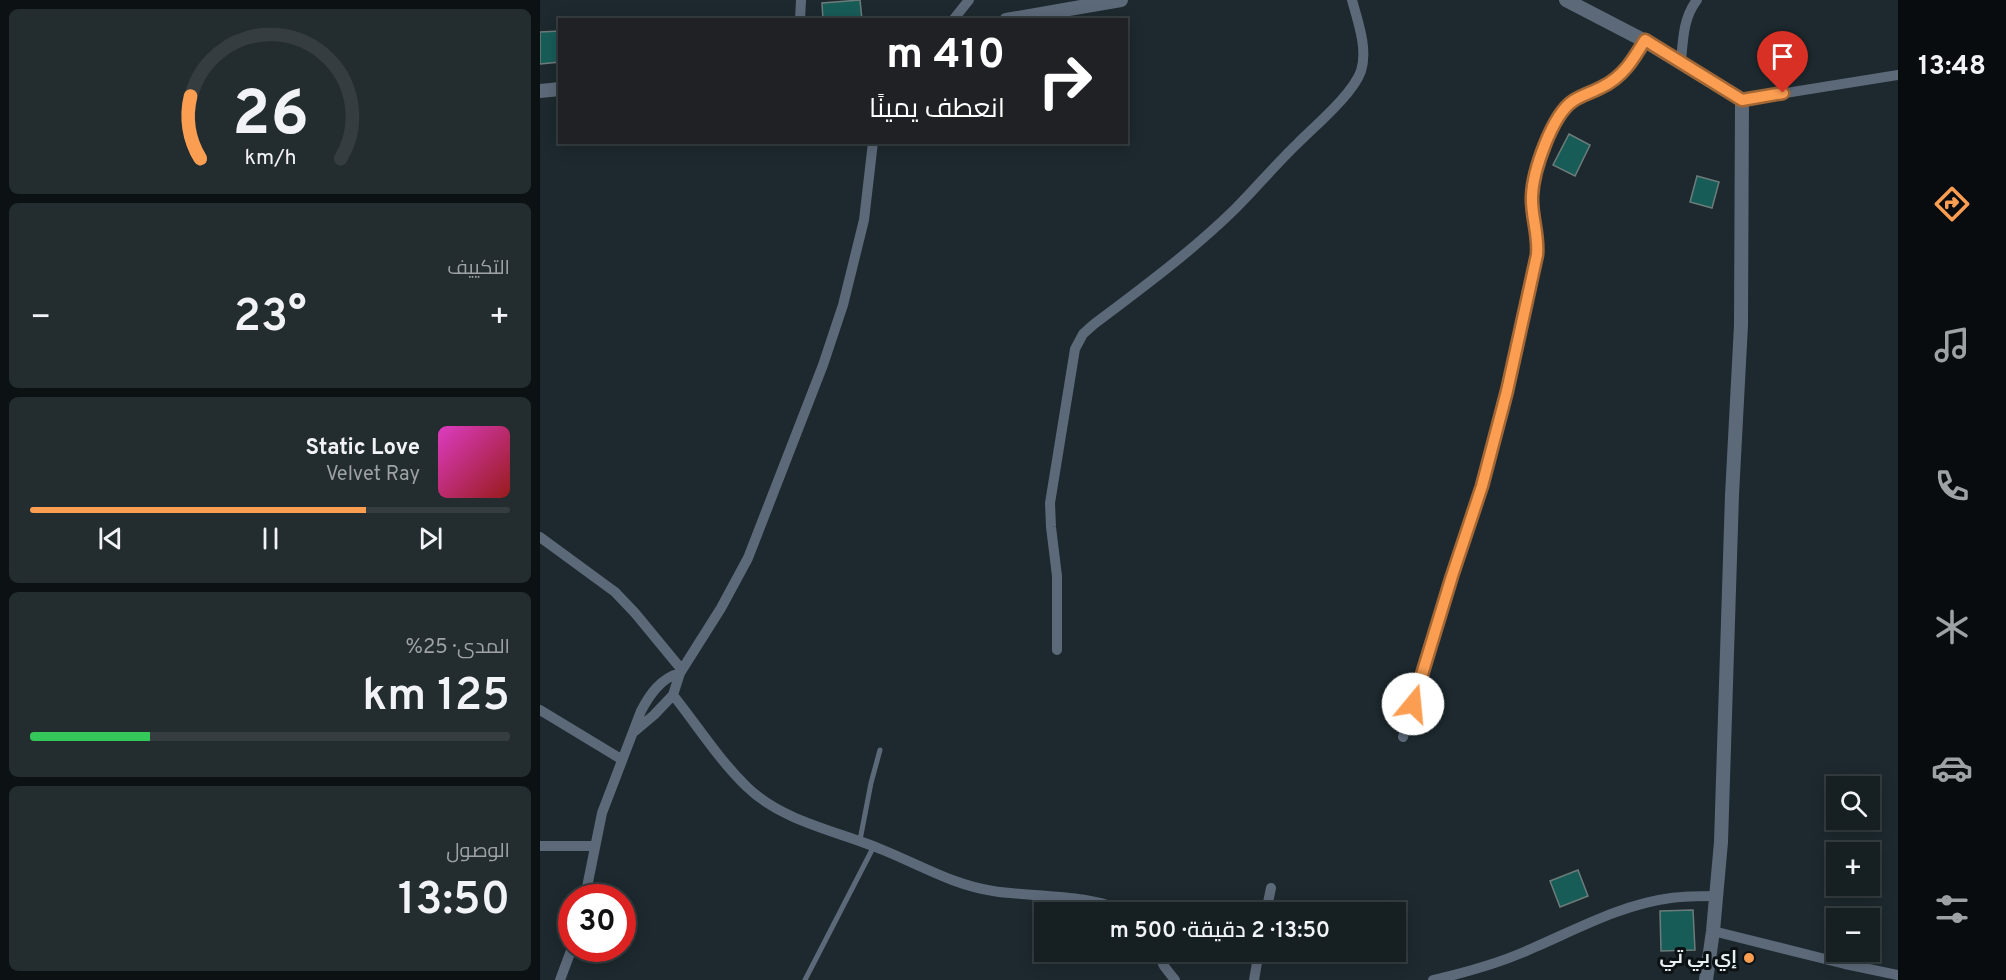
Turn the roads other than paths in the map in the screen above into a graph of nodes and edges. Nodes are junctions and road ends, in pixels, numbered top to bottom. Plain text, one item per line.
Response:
1 (801, 0) edge
2 (969, 0) edge
3 (1121, 0) edge
4 (1352, 0) edge
5 (1566, 0) edge
6 (1697, 0) edge
7 (800, 18) edge
8 (955, 18) edge
9 (1018, 18) edge
10 (1645, 40) junction
11 (1680, 62) junction
12 (1898, 75) edge
13 (558, 89) edge
14 (540, 91) edge
15 (1742, 100) junction
16 (873, 144) edge
17 (540, 537) edge
18 (1057, 650) dead end
19 (681, 672) junction
20 (673, 694) junction
21 (540, 710) edge
22 (635, 731) junction
23 (1403, 737) dead end
24 (880, 750) dead end
25 (621, 759) junction
26 (860, 840) junction
27 (540, 846) edge
28 (595, 846) junction
29 (874, 846) junction
30 (588, 884) edge
31 (1271, 888) dead end
32 (1717, 896) junction
33 (1093, 902) edge
34 (1268, 902) edge
35 (1713, 931) junction
36 (567, 962) edge
37 (1162, 962) edge
38 (1257, 962) edge
39 (1898, 975) edge
40 (560, 980) edge
41 (805, 980) edge
42 (1175, 980) edge
43 (1254, 980) edge
44 (1433, 980) edge
45 (1706, 980) edge

1 - 7 street
2 - 8 street
3 - 9 street
4 - 18 street
5 - 10 street
6 - 11 street
10 - 11 street
10 - 23 street
11 - 15 street
12 - 15 street
13 - 14 street
15 - 32 street
16 - 19 street
17 - 19 street
19 - 20 street
19 - 22 street
20 - 22 street
20 - 26 street
21 - 25 street
22 - 25 street
24 - 26 lane
25 - 28 street
26 - 29 street
27 - 28 street
28 - 30 street
29 - 33 street
29 - 41 lane
31 - 34 street
32 - 35 street
32 - 44 street
35 - 39 street
35 - 45 street
36 - 40 street
37 - 42 street
38 - 43 street

